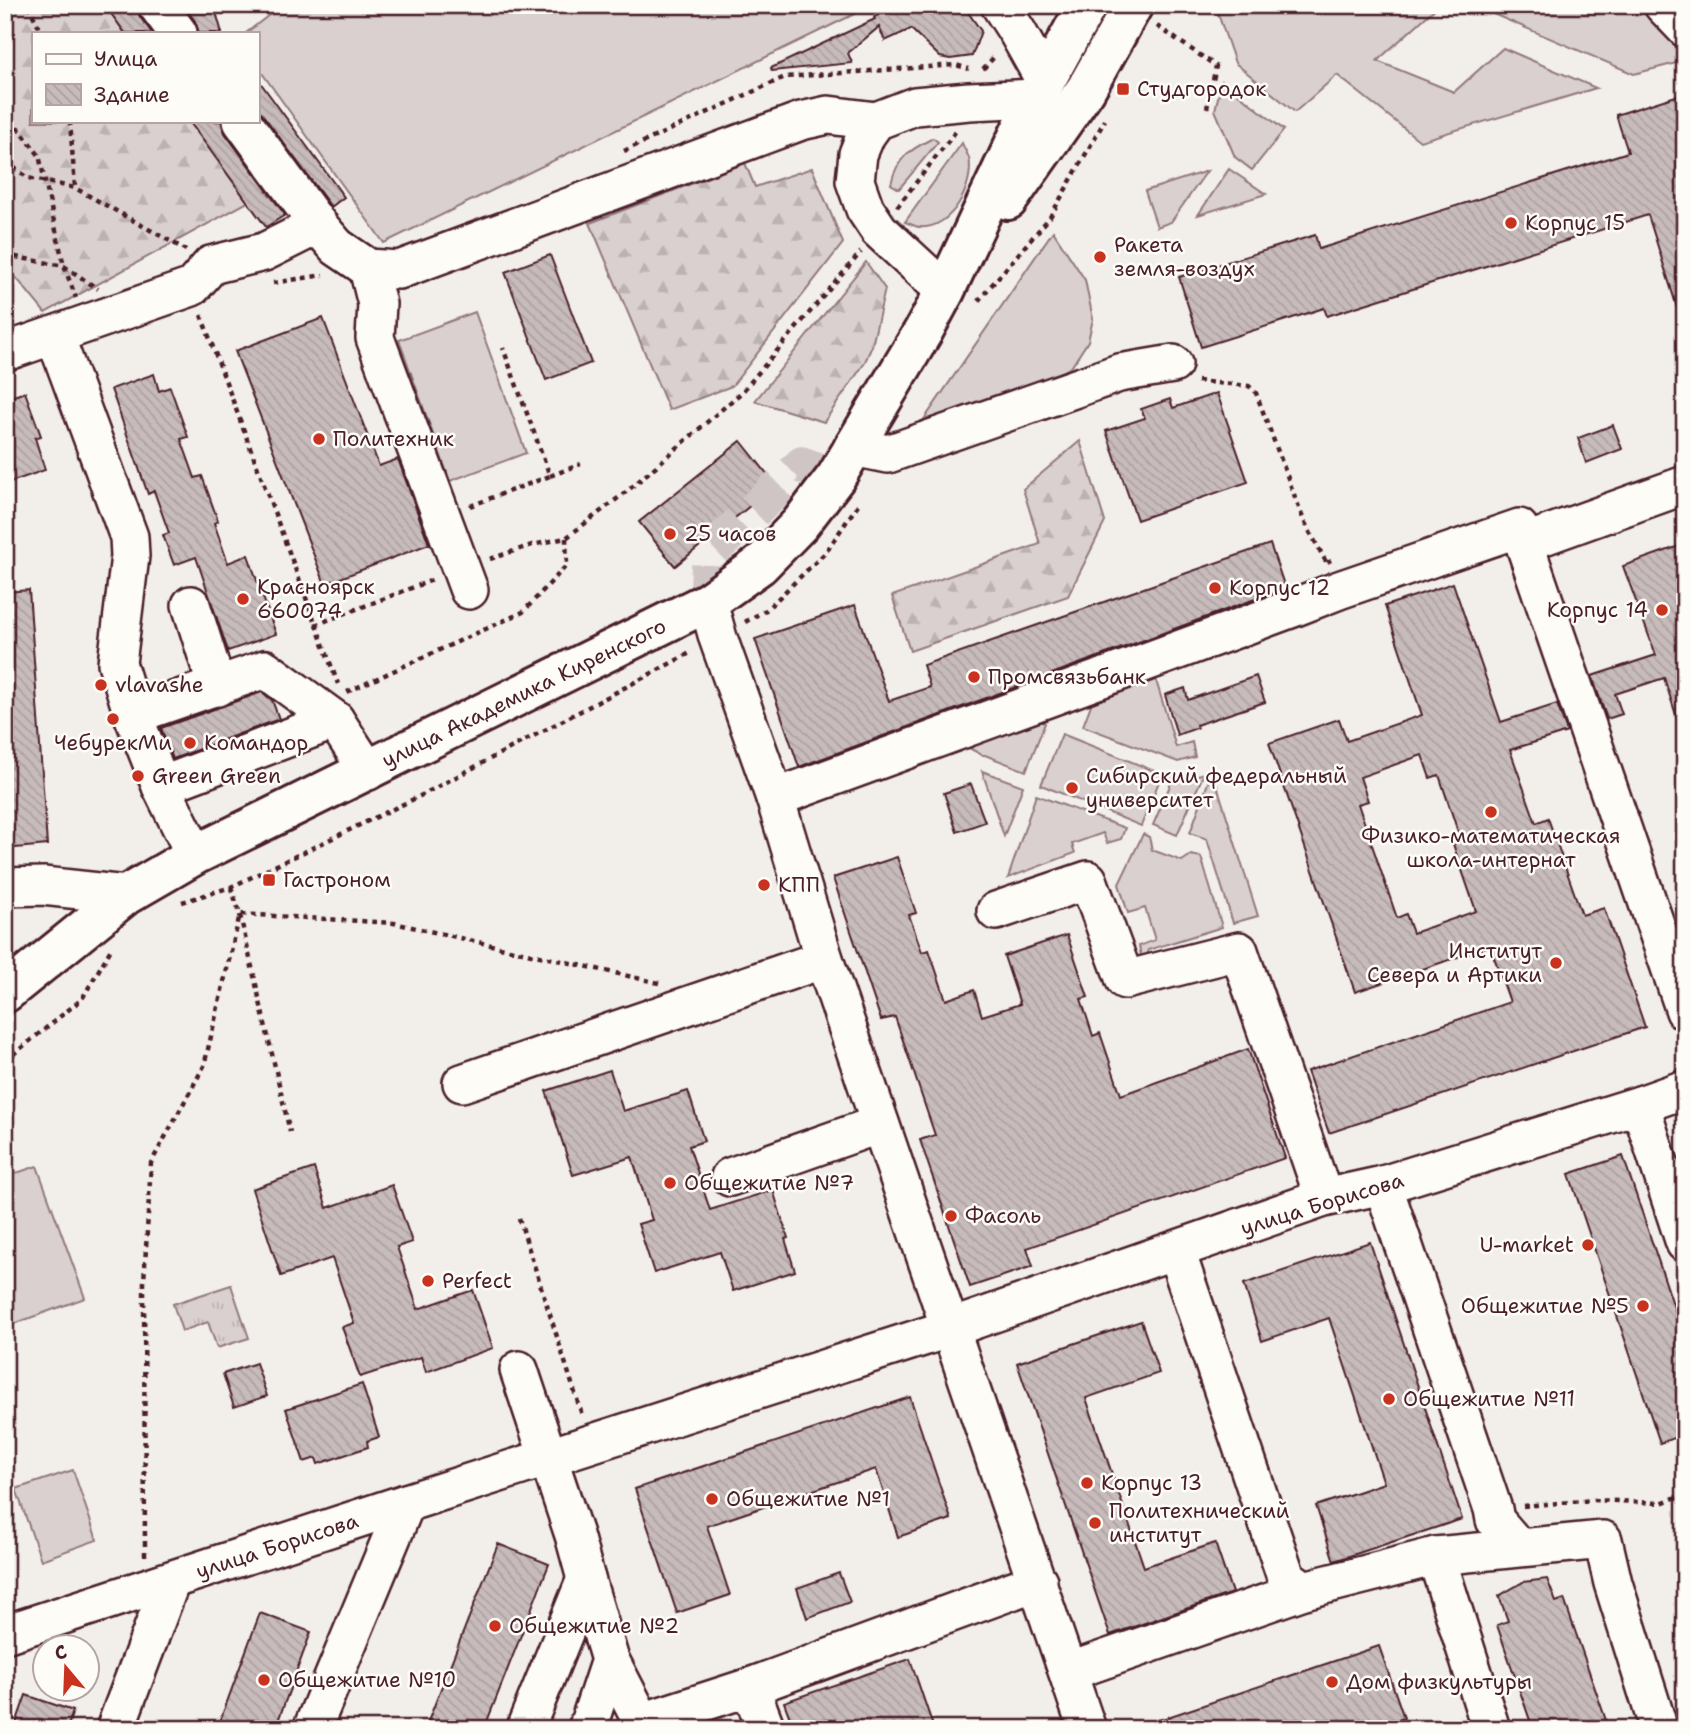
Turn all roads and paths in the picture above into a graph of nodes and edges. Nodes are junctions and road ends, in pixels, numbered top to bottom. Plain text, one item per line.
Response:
1 (28, 5) edge
2 (157, 5) edge
3 (1000, 5) edge
4 (1087, 5) edge
5 (1663, 5) edge
6 (1151, 21) edge
7 (1685, 28) edge
8 (42, 32) edge
9 (177, 32) edge
10 (1004, 47) dead end
11 (1041, 90) junction
12 (969, 101) junction
13 (1207, 108) dead end
14 (5, 111) edge
15 (1110, 113) dead end
16 (876, 121) junction
17 (70, 122) edge
18 (243, 122) edge
19 (5, 161) edge
20 (45, 182) junction
21 (75, 187) junction
22 (318, 225) junction
23 (879, 230) junction
24 (5, 255) edge
25 (64, 266) junction
26 (368, 268) junction
27 (201, 276) junction
28 (261, 285) dead end
29 (958, 300) junction
30 (129, 310) junction
31 (55, 336) junction
32 (503, 348) dead end
33 (5, 352) edge
34 (1178, 372) joint
35 (853, 447) junction
36 (581, 464) dead end
37 (551, 476) junction
38 (1685, 485) edge
39 (864, 496) dead end
40 (465, 508) dead end
41 (566, 538) junction
42 (1524, 543) junction
43 (1327, 557) dead end
44 (465, 579) junction
45 (708, 602) junction
46 (191, 605) dead end
47 (316, 625) junction
48 (718, 638) junction
49 (217, 687) junction
50 (339, 707) junction
51 (133, 715) junction
52 (369, 771) junction
53 (161, 786) junction
54 (775, 799) junction
55 (195, 855) junction
56 (5, 887) edge
57 (231, 887) junction
58 (127, 895) junction
59 (181, 902) dead end
60 (996, 911) dead end
61 (240, 914) junction
62 (113, 945) dead end
63 (824, 959) junction
64 (662, 984) dead end
65 (5, 993) edge
66 (1685, 1011) edge
67 (5, 1060) edge
68 (462, 1083) dead end
69 (1685, 1089) edge
70 (1640, 1105) junction
71 (880, 1124) junction
72 (289, 1132) dead end
73 (730, 1177) dead end
74 (1383, 1185) junction
75 (1324, 1198) junction
76 (519, 1218) dead end
77 (1685, 1243) edge
78 (1176, 1251) junction
79 (936, 1333) junction
80 (519, 1370) dead end
81 (584, 1422) dead end
82 (548, 1458) junction
83 (1685, 1494) edge
84 (406, 1503) junction
85 (1493, 1509) junction
86 (1518, 1547) junction
87 (1436, 1556) junction
88 (586, 1579) junction
89 (1038, 1581) junction
90 (158, 1585) junction
91 (1304, 1590) junction
92 (5, 1634) edge
93 (610, 1660) junction
94 (1068, 1672) junction
95 (750, 1687) junction
96 (115, 1729) edge
97 (312, 1729) edge
98 (525, 1729) edge
99 (587, 1729) edge
100 (766, 1729) edge
101 (1087, 1729) edge
102 (1491, 1729) edge
103 (1659, 1729) edge

1 - 8 path
2 - 9 street
3 - 11 street
4 - 11 main road, улица Академика Киренского
5 - 7 street
6 - 13 path
6 - 29 main road, улица Академика Киренского
10 - 12 path
11 - 12 street
11 - 29 main road, улица Академика Киренского
12 - 16 street
12 - 23 path
14 - 20 path
15 - 29 path
16 - 23 street
16 - 26 street
17 - 21 path
18 - 22 street
19 - 20 path
20 - 21 path
20 - 25 path
21 - 27 path
22 - 26 street
22 - 27 street
23 - 29 street
23 - 41 path
24 - 25 path
25 - 30 path
26 - 28 path
26 - 44 street
27 - 30 street
27 - 47 path
29 - 35 main road, улица Академика Киренского
30 - 31 street
31 - 33 street
31 - 51 street
32 - 37 path
34 - 35 street
34 - 43 path
35 - 45 main road, улица Академика Киренского
36 - 37 path
37 - 40 path
38 - 42 street
39 - 48 path
41 - 44 path
41 - 50 path
42 - 54 street
42 - 66 street
44 - 47 path
45 - 48 street
45 - 52 main road, улица Академика Киренского
46 - 49 street
47 - 50 path
48 - 54 street
48 - 57 path
49 - 50 street
49 - 51 street
50 - 52 street
50 - 53 street
51 - 53 street
52 - 55 main road, улица Академика Киренского
53 - 55 street
54 - 63 street
55 - 58 main road, улица Академика Киренского
56 - 58 street
57 - 59 path
57 - 61 path
58 - 65 main road, улица Академика Киренского
60 - 75 street
61 - 64 path
61 - 72 path
61 - 90 path
62 - 67 path
63 - 68 street
63 - 71 street
69 - 70 street, улица Борисова
70 - 74 street, улица Борисова
70 - 77 street
71 - 73 street
71 - 79 street
74 - 75 street, улица Борисова
74 - 85 street
75 - 78 street, улица Борисова
76 - 81 path
78 - 79 street, улица Борисова
78 - 91 street
79 - 82 street, улица Борисова
79 - 89 street
80 - 82 street
82 - 84 street, улица Борисова
82 - 88 street
83 - 85 path
84 - 90 street, улица Борисова
84 - 97 street
85 - 86 street
86 - 87 street
86 - 103 street
87 - 91 street
87 - 102 street
88 - 93 street
88 - 98 street
89 - 94 street
89 - 95 street
90 - 92 street, улица Борисова
90 - 96 street
91 - 94 street
93 - 95 street
93 - 99 street
94 - 101 street
95 - 100 street

